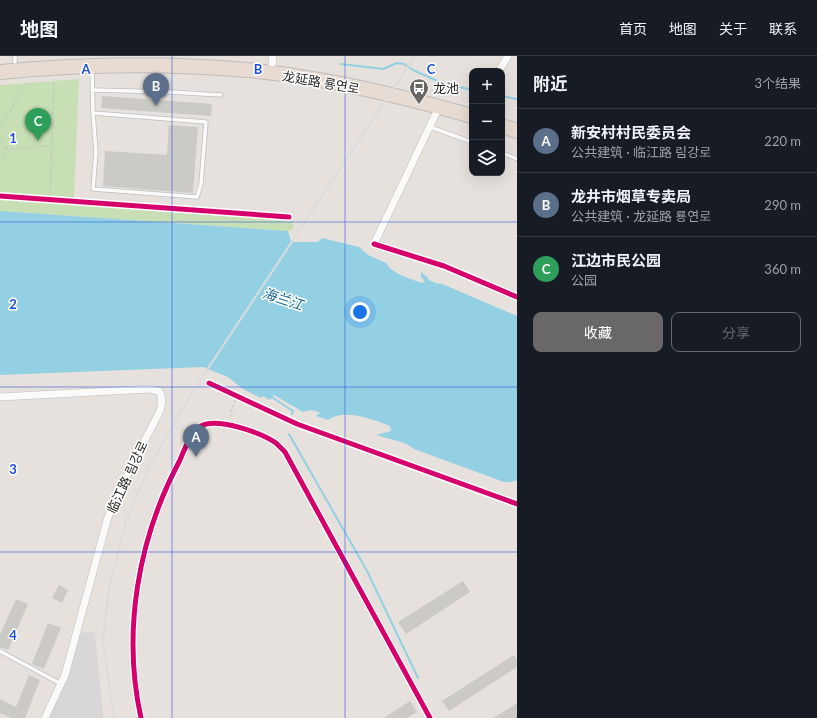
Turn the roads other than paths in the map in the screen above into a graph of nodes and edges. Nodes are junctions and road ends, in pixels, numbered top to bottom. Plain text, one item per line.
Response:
1 (508, 56) edge
2 (15, 59) edge
3 (77, 61) junction
4 (0, 63) edge
5 (92, 63) junction
6 (272, 65) edge
7 (502, 68) edge
8 (0, 72) edge
9 (92, 90) junction
10 (221, 95) dead end
11 (469, 106) edge
12 (439, 107) junction
13 (93, 113) junction
14 (469, 115) edge
15 (505, 117) edge
16 (517, 122) edge
17 (430, 126) junction
18 (505, 127) edge
19 (517, 131) edge
20 (469, 141) edge
21 (505, 154) edge
22 (517, 159) edge
23 (374, 244) dead end
24 (0, 397) edge
25 (0, 652) edge
26 (62, 684) junction
27 (45, 718) edge
28 (141, 718) edge
29 (430, 718) edge

1 - 7 street
2 - 3 highway, 龙延路 룡연로
2 - 4 highway, 龙延路 룡연로
3 - 5 highway, 龙延路 룡연로
3 - 6 highway, 龙延路 룡연로
3 - 8 highway, 龙延路 룡연로
5 - 6 highway, 龙延路 룡연로
5 - 9 lane
6 - 11 highway, 龙延路 룡연로
6 - 12 highway, 龙延路 룡연로
9 - 10 lane
9 - 13 lane
12 - 14 highway, 龙延路 룡연로
12 - 17 street
13 - 13 lane
15 - 16 highway
17 - 20 lane
17 - 23 street
18 - 19 highway
21 - 22 lane
24 - 26 street, 临江路 림강로
25 - 26 lane
26 - 27 street, 临江路 림강로
28 - 29 street

